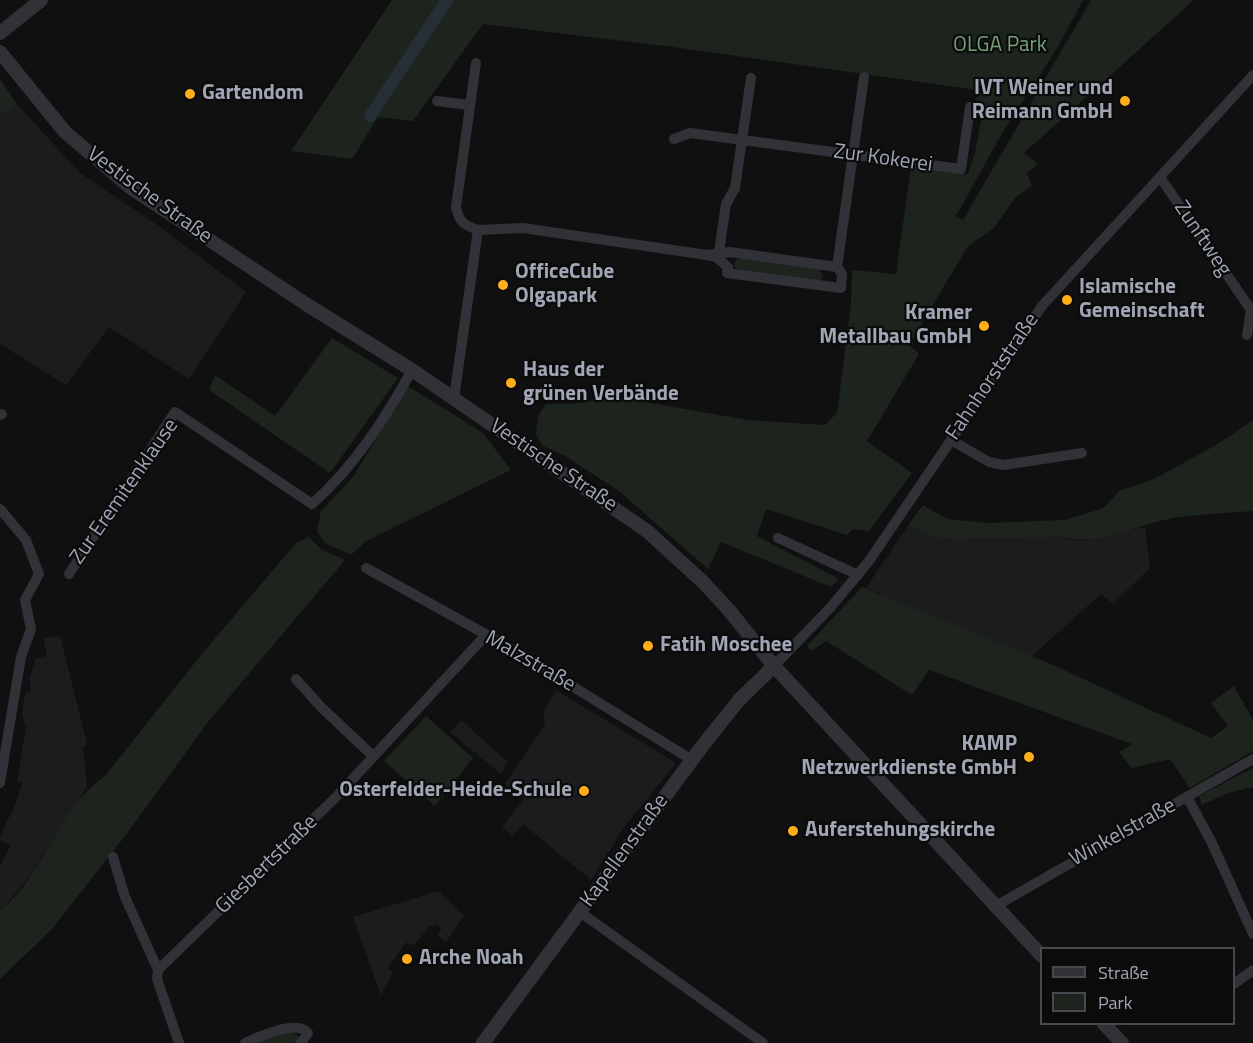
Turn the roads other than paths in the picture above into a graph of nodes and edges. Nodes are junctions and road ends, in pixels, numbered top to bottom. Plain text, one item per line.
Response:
1 (41, 0) edge
2 (0, 33) edge
3 (0, 52) edge
4 (476, 63) dead end
5 (1253, 75) edge
6 (864, 77) dead end
7 (751, 78) dead end
8 (437, 101) dead end
9 (469, 105) junction
10 (970, 107) dead end
11 (674, 139) dead end
12 (742, 140) junction
13 (853, 155) junction
14 (1160, 177) junction
15 (478, 230) junction
16 (719, 252) junction
17 (707, 255) junction
18 (837, 267) junction
19 (1247, 335) dead end
20 (412, 370) junction
21 (454, 398) junction
22 (951, 440) junction
23 (1082, 453) dead end
24 (0, 509) edge
25 (778, 538) dead end
26 (366, 568) dead end
27 (69, 574) dead end
28 (858, 575) junction
29 (485, 636) junction
30 (774, 666) junction
31 (296, 679) dead end
32 (373, 756) junction
33 (1253, 759) edge
34 (692, 760) junction
35 (0, 783) edge
36 (1187, 797) junction
37 (112, 857) dead end
38 (994, 907) junction
39 (580, 912) junction
40 (1253, 934) edge
41 (1040, 955) edge
42 (158, 970) junction
43 (1253, 970) edge
44 (1235, 983) edge
45 (1106, 1025) edge
46 (179, 1043) edge
47 (245, 1043) edge
48 (301, 1043) edge
49 (483, 1043) edge
50 (763, 1043) edge
51 (1122, 1043) edge

1 - 2 street
3 - 20 street, Vestische Straße
4 - 9 street
5 - 14 street, Fahnhorststraße
6 - 13 street
7 - 12 street
8 - 9 street
9 - 15 street
10 - 13 street, Zur Kokerei
11 - 12 street, Zur Kokerei
12 - 13 street, Zur Kokerei
12 - 16 street
13 - 18 street
14 - 19 street, Zunftweg
14 - 22 street, Fahnhorststraße
15 - 17 street
15 - 21 street
16 - 17 street
16 - 18 street
17 - 18 street
20 - 21 street, Vestische Straße
20 - 27 street, Zur Eremitenklause
21 - 30 street, Vestische Straße
22 - 23 street
22 - 28 street, Fahnhorststraße
24 - 35 street
25 - 28 street
26 - 29 street, Malzstraße
28 - 30 street, Fahnhorststraße
29 - 32 street, Giesbertstraße
29 - 34 street, Malzstraße
30 - 34 street, Kapellenstraße
30 - 38 street, Vestische Straße
31 - 32 street
32 - 42 street, Giesbertstraße
33 - 36 street, Winkelstraße
34 - 39 street, Kapellenstraße
36 - 38 street, Winkelstraße
36 - 40 street
37 - 42 street
38 - 41 street, Vestische Straße
39 - 49 street, Kapellenstraße
39 - 50 street
42 - 46 street
43 - 44 street
45 - 51 street
47 - 48 street

